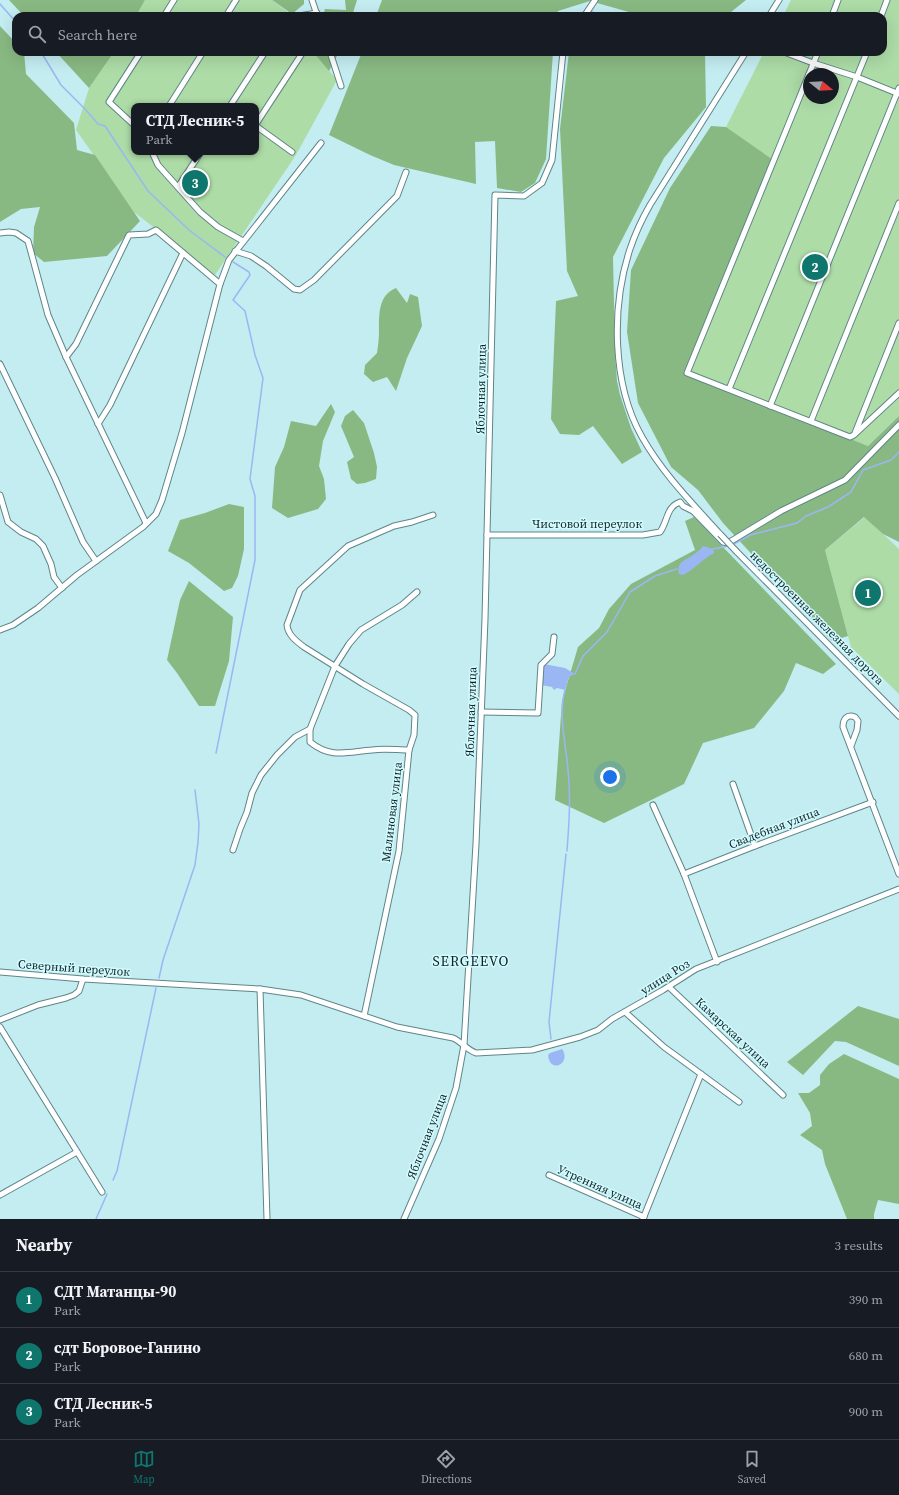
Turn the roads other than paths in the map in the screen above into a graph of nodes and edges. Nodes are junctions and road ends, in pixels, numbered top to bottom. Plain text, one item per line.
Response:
1 (174, 0) edge
2 (236, 0) edge
3 (312, 0) edge
4 (595, 0) edge
5 (779, 0) edge
6 (838, 0) edge
7 (887, 0) edge
8 (166, 12) edge
9 (228, 12) edge
10 (316, 12) edge
11 (587, 12) edge
12 (772, 12) edge
13 (834, 12) edge
14 (882, 12) edge
15 (138, 56) edge
16 (200, 56) edge
17 (262, 56) edge
18 (300, 56) edge
19 (331, 56) edge
20 (563, 56) edge
21 (743, 56) edge
22 (794, 56) edge
23 (817, 56) edge
24 (865, 56) edge
25 (814, 64) junction
26 (812, 68) edge
27 (857, 77) junction
28 (341, 86) dead end
29 (803, 89) edge
30 (898, 91) edge
31 (171, 103) edge
32 (232, 103) edge
33 (259, 120) edge
34 (131, 122) edge
35 (259, 127) edge
36 (321, 143) dead end
37 (292, 152) dead end
38 (153, 155) edge
39 (199, 155) edge
40 (406, 172) dead end
41 (178, 188) junction
42 (899, 203) edge
43 (0, 233) edge
44 (243, 241) junction
45 (235, 251) junction
46 (183, 254) junction
47 (220, 284) junction
48 (899, 323) edge
49 (66, 357) junction
50 (0, 364) edge
51 (729, 388) junction
52 (899, 393) edge
53 (770, 406) junction
54 (811, 421) junction
55 (98, 424) junction
56 (899, 425) edge
57 (854, 435) junction
58 (0, 495) edge
59 (433, 514) dead end
60 (146, 523) junction
61 (487, 535) junction
62 (96, 561) junction
63 (62, 588) junction
64 (417, 592) dead end
65 (0, 630) edge
66 (554, 637) dead end
67 (335, 666) junction
68 (481, 712) junction
69 (899, 716) edge
70 (310, 728) junction
71 (851, 746) junction
72 (409, 750) junction
73 (733, 784) dead end
74 (873, 802) junction
75 (653, 805) dead end
76 (755, 846) junction
77 (233, 850) dead end
78 (684, 874) junction
79 (899, 874) edge
80 (899, 889) edge
81 (717, 962) junction
82 (0, 972) edge
83 (83, 980) junction
84 (669, 987) junction
85 (260, 989) junction
86 (625, 1012) junction
87 (364, 1016) junction
88 (0, 1020) edge
89 (0, 1027) edge
90 (464, 1045) junction
91 (701, 1074) junction
92 (783, 1095) dead end
93 (739, 1102) dead end
94 (77, 1152) junction
95 (549, 1174) dead end
96 (102, 1192) dead end
97 (0, 1195) edge
98 (643, 1218) edge
99 (267, 1219) edge
100 (404, 1219) edge

1 - 8 street
2 - 9 street
3 - 10 street
4 - 11 street
5 - 12 street
6 - 13 street
7 - 14 street
15 - 34 street
16 - 31 street
17 - 32 street
18 - 33 street
19 - 28 street
20 - 61 street, Яблочная улица
21 - 69 street, недостроенная железная дорога, bridge
22 - 25 street
23 - 25 street
24 - 27 street
25 - 26 street
25 - 27 street
27 - 30 street
27 - 51 street
29 - 51 street
30 - 53 street
35 - 37 street
36 - 44 street
38 - 41 street
39 - 41 street
40 - 45 street
41 - 44 street
42 - 54 street
43 - 49 street
44 - 45 street
45 - 47 street
46 - 47 street
46 - 49 street
46 - 55 street
47 - 60 street
48 - 57 street
49 - 55 street
50 - 62 street
51 - 53 street
52 - 57 street
53 - 54 street
54 - 57 street
55 - 60 street
56 - 61 street, Чистовой переулок
58 - 63 street
59 - 67 street
60 - 62 street
61 - 68 street, Яблочная улица
62 - 63 street
63 - 65 street
64 - 67 street
66 - 68 street
67 - 70 street
67 - 72 street, Малиновая улица
68 - 90 street, Яблочная улица
70 - 72 street
70 - 77 street
71 - 71 street
71 - 74 street
72 - 87 street, Малиновая улица
73 - 76 street
74 - 76 street, Свадебная улица
74 - 79 street
75 - 78 street
76 - 78 street, Свадебная улица
78 - 81 street
80 - 81 street, улица Роз
81 - 84 street, улица Роз
82 - 83 street, Северный переулок
83 - 85 street, Северный переулок
83 - 88 street
84 - 86 street, улица Роз
84 - 92 street, Камарская улица
85 - 87 street, улица Роз
85 - 99 street
86 - 90 street, улица Роз
86 - 91 street
87 - 90 street, улица Роз
89 - 94 street
90 - 100 street, Яблочная улица
91 - 93 street
91 - 98 street
94 - 96 street
94 - 97 street
95 - 98 street, Утренняя улица

